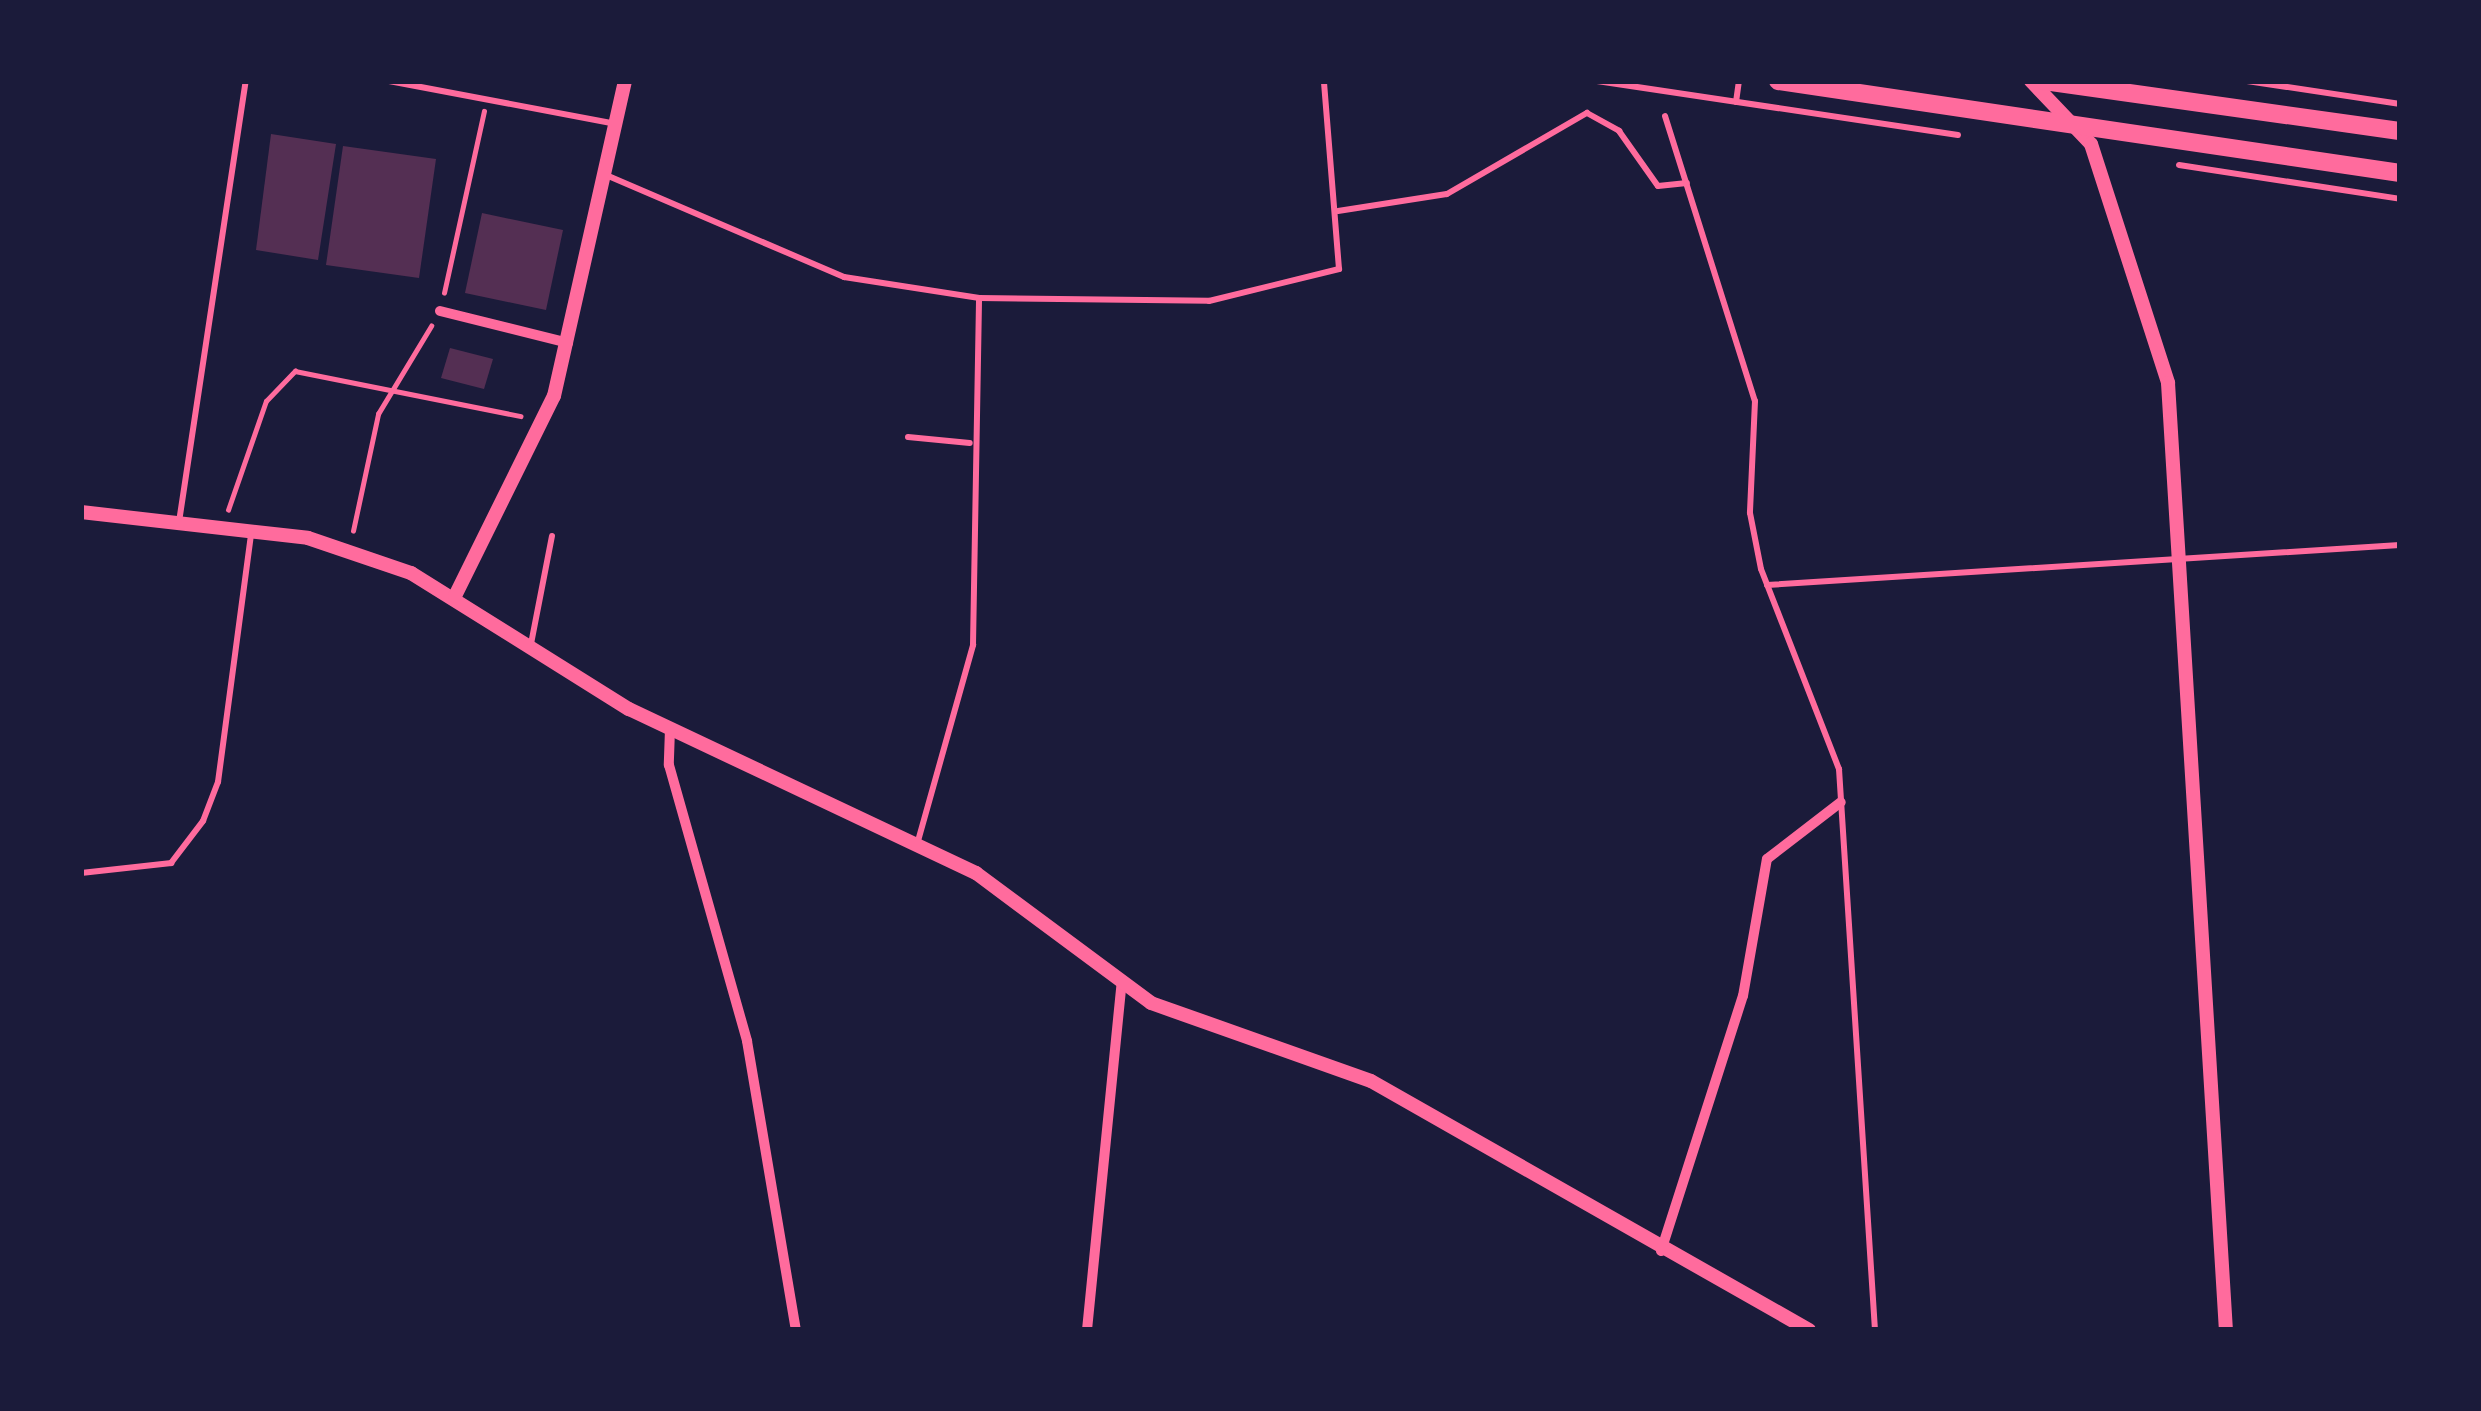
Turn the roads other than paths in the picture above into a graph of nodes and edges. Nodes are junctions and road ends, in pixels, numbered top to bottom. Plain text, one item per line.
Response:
1 (246, 81) edge
2 (389, 81) edge
3 (625, 81) edge
4 (1324, 81) edge
5 (1597, 81) edge
6 (1739, 81) edge
7 (1778, 81) edge
8 (2032, 81) edge
9 (2044, 81) edge
10 (2248, 81) edge
11 (1736, 102) junction
12 (2400, 104) edge
13 (1665, 116) dead end
14 (615, 124) junction
15 (2082, 129) junction
16 (2400, 131) edge
17 (1958, 135) dead end
18 (2179, 165) dead end
19 (2400, 173) edge
20 (604, 174) junction
21 (1687, 183) junction
22 (2400, 199) edge
23 (1338, 211) junction
24 (979, 298) junction
25 (440, 311) road end
26 (568, 343) junction
27 (908, 436) dead end
28 (971, 443) junction
29 (81, 512) edge
30 (179, 522) junction
31 (251, 530) junction
32 (552, 536) dead end
33 (2400, 545) edge
34 (2183, 561) junction
35 (1767, 585) junction
36 (455, 596) junction
37 (530, 648) junction
38 (670, 729) junction
39 (1841, 802) junction
40 (919, 841) junction
41 (81, 874) edge
42 (1121, 987) junction
43 (1661, 1251) junction
44 (796, 1330) edge
45 (1087, 1330) edge
46 (1809, 1330) edge
47 (1875, 1330) edge
48 (2226, 1330) edge

1 - 30 lane
2 - 14 lane
3 - 14 street
4 - 23 lane
5 - 11 lane
6 - 11 lane
7 - 15 highway
8 - 15 street
9 - 16 highway
10 - 12 lane
11 - 17 lane
13 - 21 lane
14 - 20 street
15 - 19 highway
15 - 34 street
18 - 22 lane
20 - 24 lane
20 - 26 street
21 - 23 lane
21 - 35 lane
23 - 24 lane
24 - 28 lane
25 - 26 street
26 - 36 street
27 - 28 lane
28 - 40 lane
29 - 30 street
30 - 31 street
31 - 36 street
31 - 41 lane
32 - 37 lane
33 - 34 lane
34 - 35 lane
34 - 48 street
35 - 39 lane
36 - 37 street
37 - 38 street
38 - 40 street
38 - 44 street
39 - 43 street
39 - 47 lane
40 - 42 street
42 - 43 street
42 - 45 street
43 - 46 street

